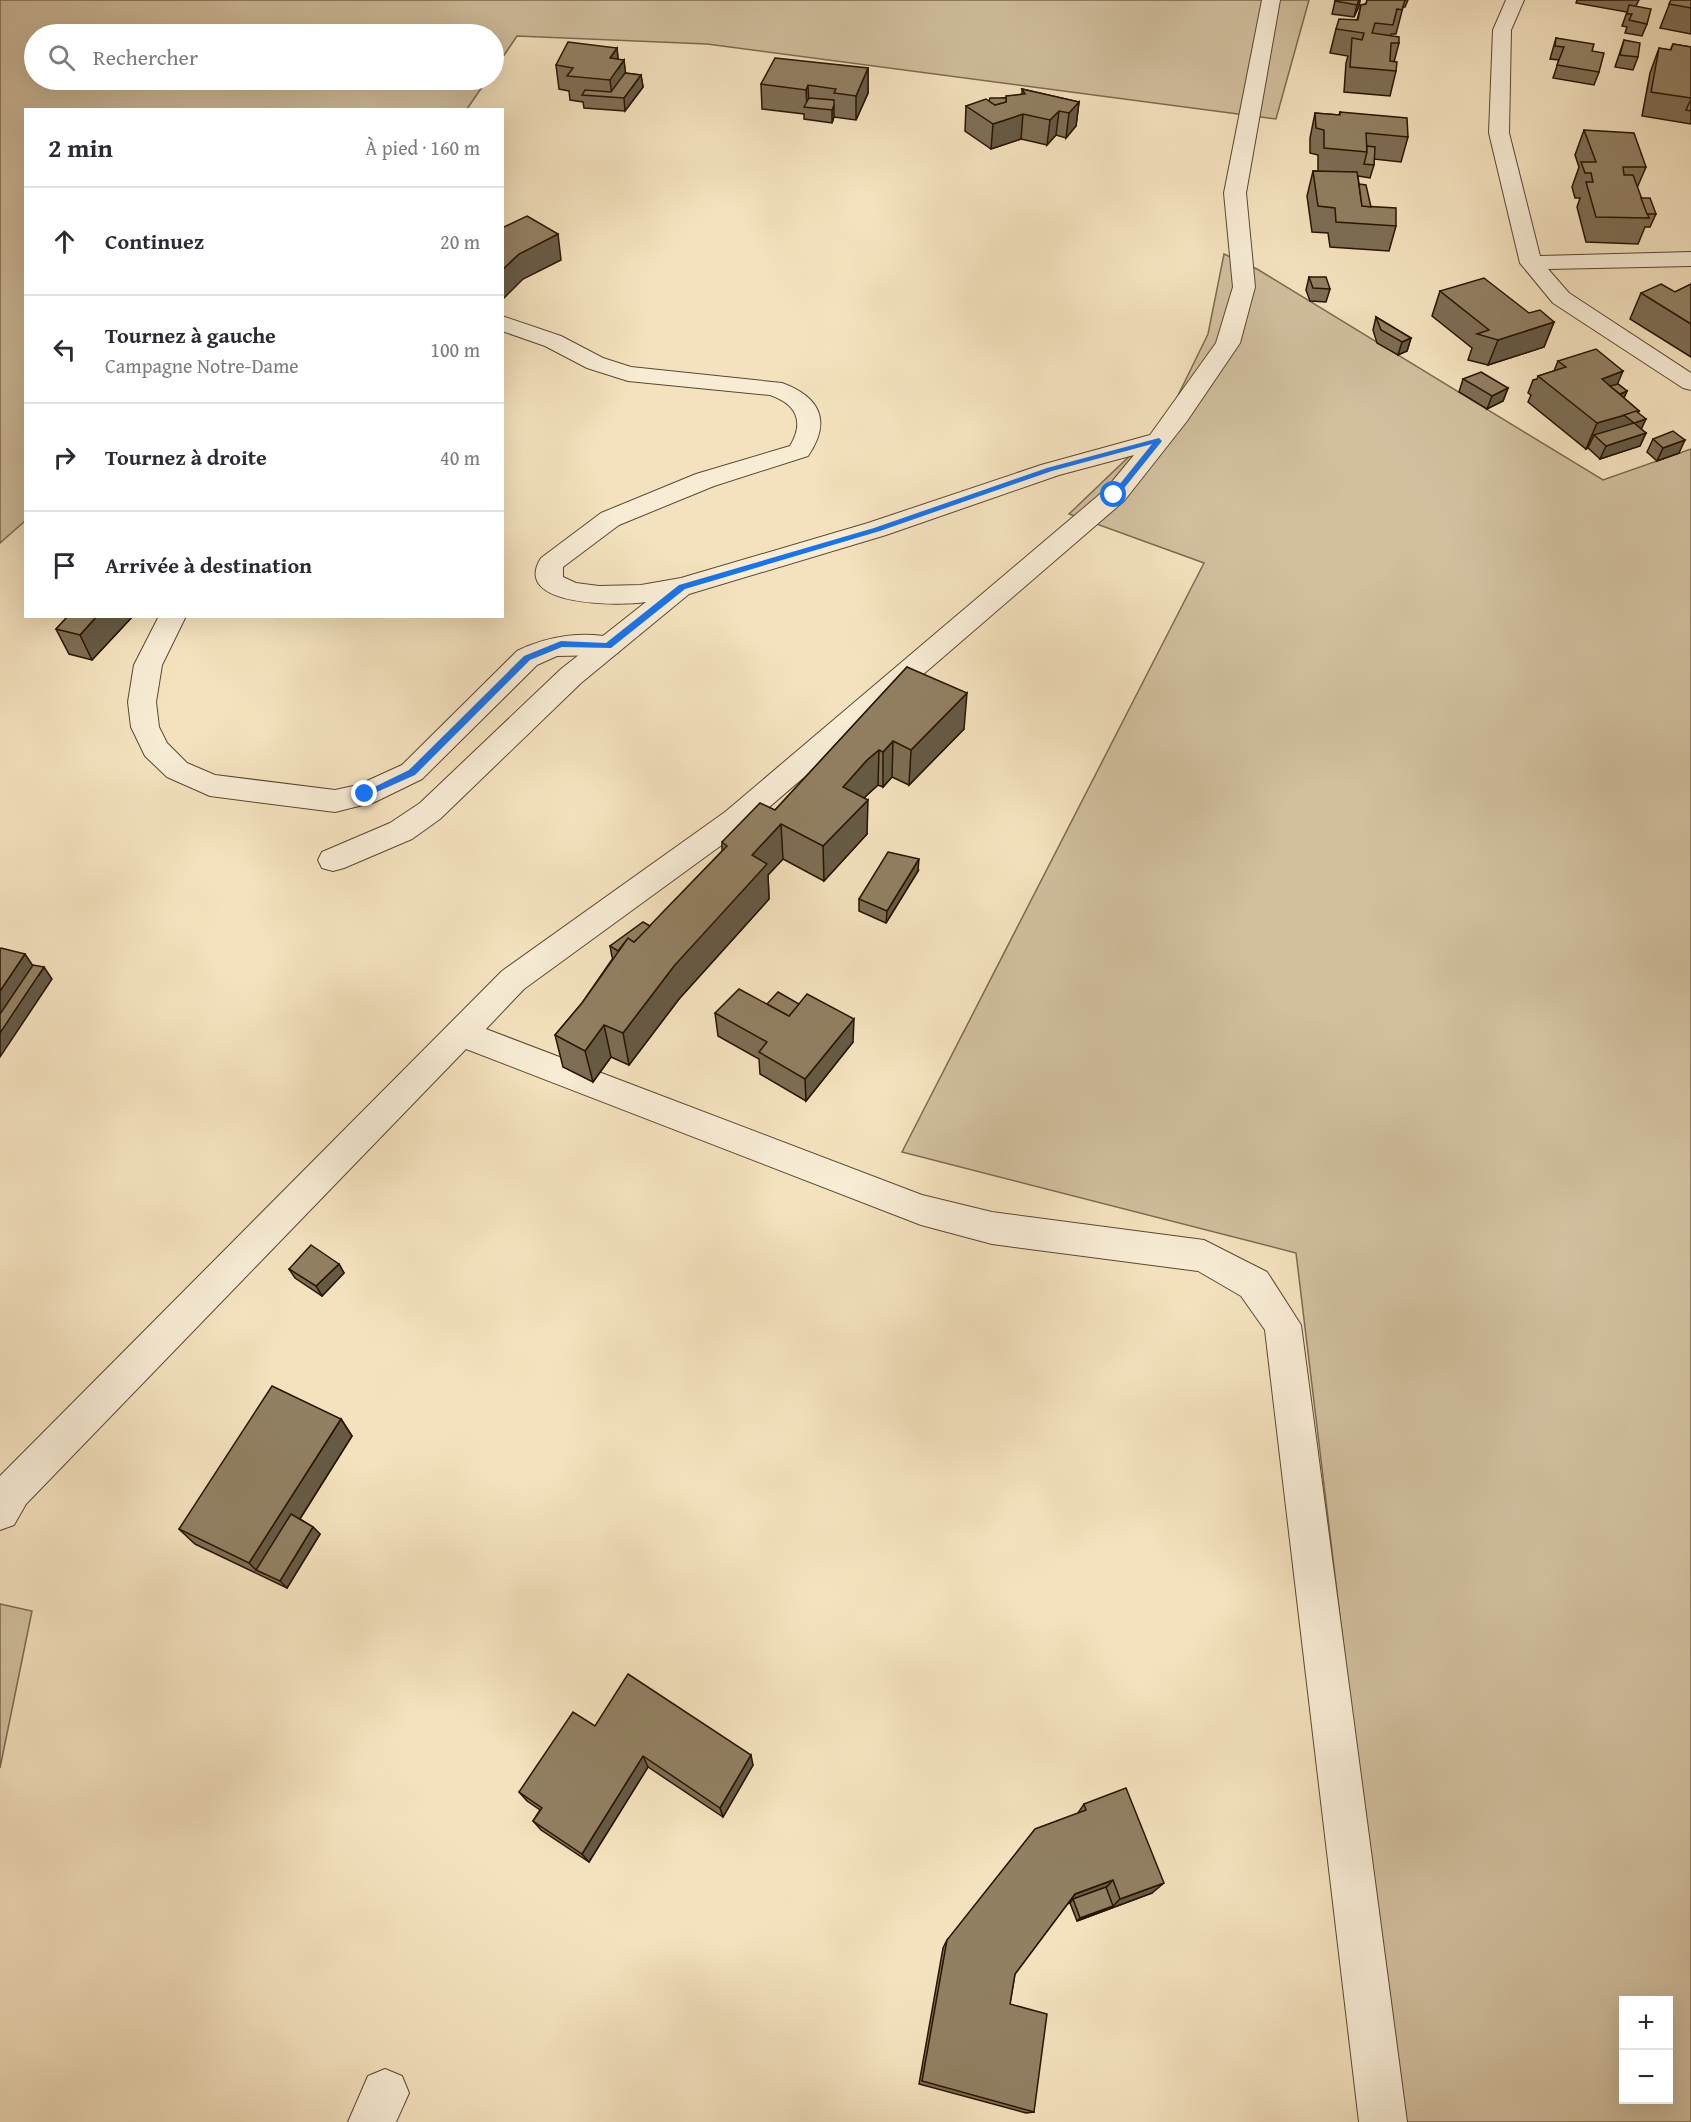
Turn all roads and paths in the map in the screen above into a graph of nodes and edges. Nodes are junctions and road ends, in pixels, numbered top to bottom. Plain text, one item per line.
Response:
1 (1270, 0) edge
2 (1515, 0) edge
3 (1691, 259) edge
4 (1531, 263) junction
5 (504, 324) edge
6 (1691, 383) edge
7 (1159, 440) junction
8 (682, 587) junction
9 (172, 618) edge
10 (608, 646) junction
11 (333, 860) dead end
12 (460, 1033) junction
13 (0, 1511) edge
14 (1383, 2122) edge

1 - 7 street
2 - 4 street
3 - 4 street
4 - 6 street
5 - 8 street
7 - 8 street
7 - 12 street
8 - 10 street
9 - 10 street
10 - 11 street
12 - 13 street
12 - 14 street

